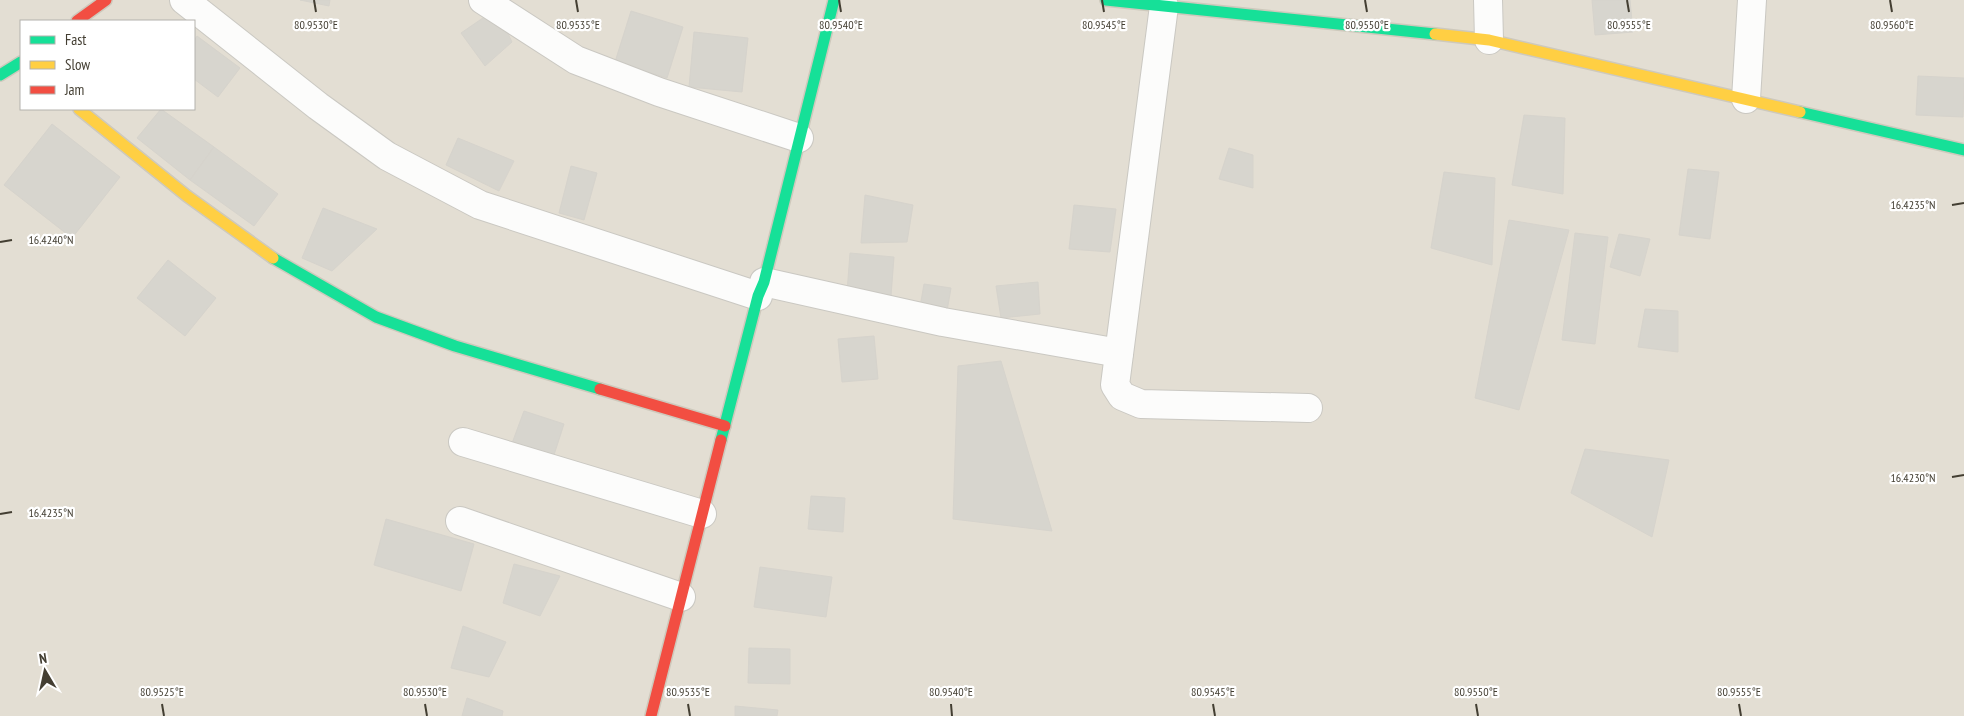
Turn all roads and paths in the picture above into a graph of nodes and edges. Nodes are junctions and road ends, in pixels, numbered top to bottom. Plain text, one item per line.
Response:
1 (106, 0) edge
2 (184, 0) edge
3 (483, 0) edge
4 (834, 0) edge
5 (1114, 0) edge
6 (1488, 0) edge
7 (1752, 0) edge
8 (1164, 6) junction
9 (78, 20) edge
10 (1489, 40) junction
11 (20, 63) edge
12 (0, 75) edge
13 (1746, 99) junction
14 (80, 110) edge
15 (799, 138) junction
16 (1964, 150) edge
17 (761, 289) junction
18 (1119, 353) junction
19 (1308, 408) dead end
20 (725, 426) junction
21 (463, 442) dead end
22 (702, 514) junction
23 (460, 521) dead end
24 (681, 598) junction
25 (650, 716) edge

1 - 9 street
2 - 17 street
3 - 15 street
4 - 15 street
5 - 8 street
6 - 10 street
7 - 13 street
8 - 10 street
8 - 18 street
10 - 13 street
11 - 12 street
13 - 16 street
14 - 20 street
15 - 17 street
17 - 18 street
17 - 20 street
18 - 19 street
20 - 22 street
21 - 22 street
22 - 24 street
23 - 24 street
24 - 25 street

